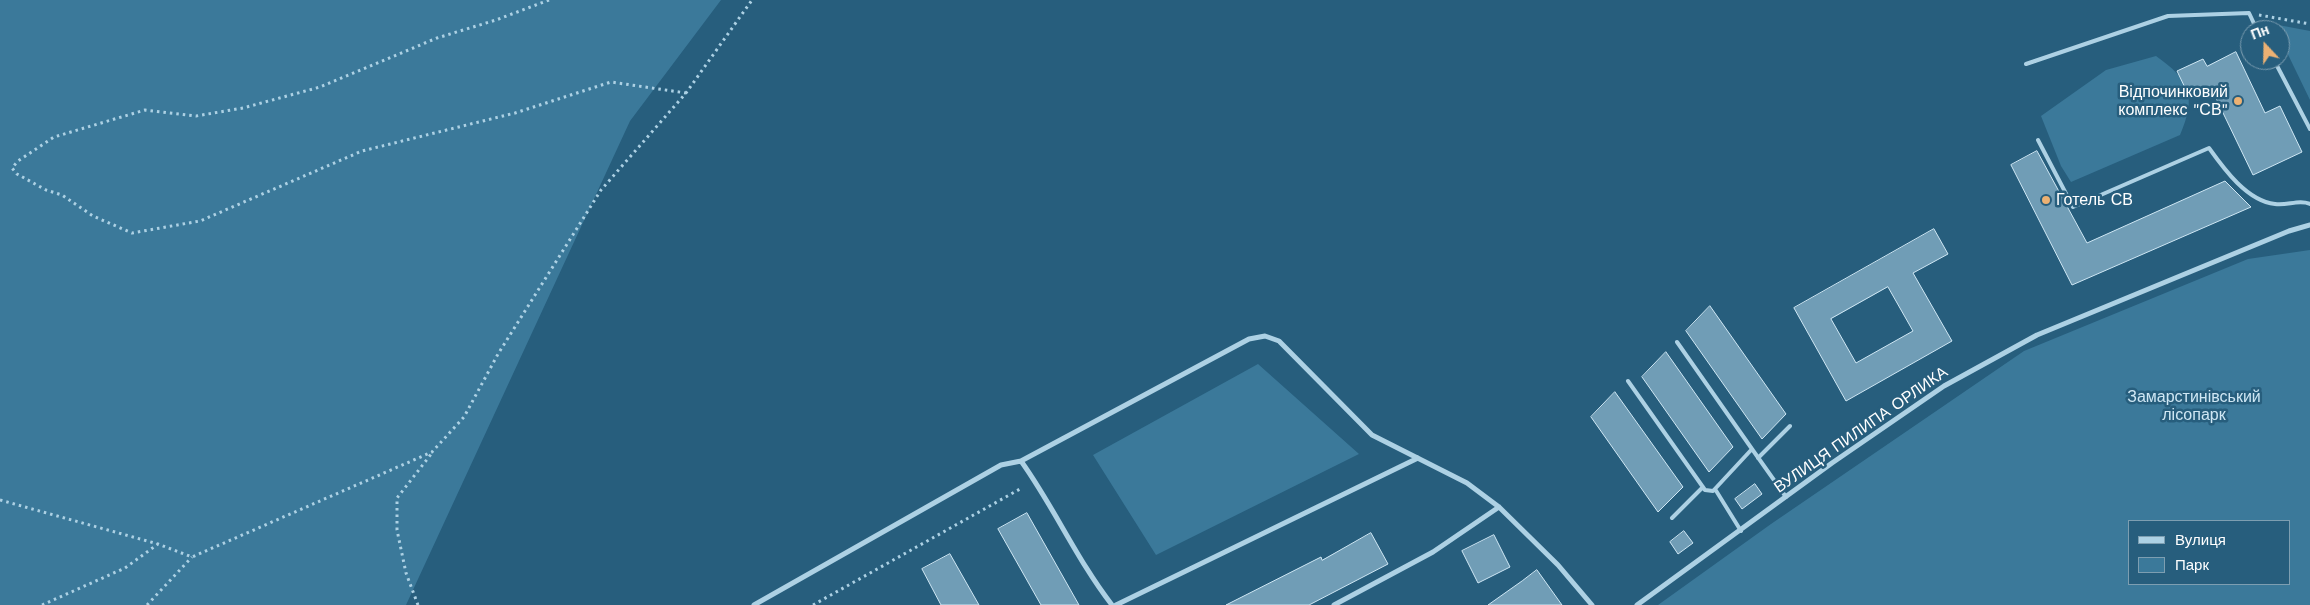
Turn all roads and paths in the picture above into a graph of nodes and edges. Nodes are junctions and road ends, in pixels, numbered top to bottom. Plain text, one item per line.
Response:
1 (549, 0) edge
2 (752, 0) edge
3 (2248, 13) junction
4 (2252, 20) edge
5 (2310, 24) edge
6 (2026, 64) dead end
7 (2279, 70) edge
8 (686, 93) junction
9 (2310, 129) edge
10 (2038, 140) dead end
11 (2310, 204) edge
12 (2310, 225) edge
13 (1678, 342) dead end
14 (1628, 381) dead end
15 (1790, 426) dead end
16 (1752, 449) junction
17 (432, 452) junction
18 (1418, 458) junction
19 (1758, 458) junction
20 (1021, 460) junction
21 (1703, 487) junction
22 (1715, 488) junction
23 (1020, 490) dead end
24 (1786, 497) junction
25 (0, 500) edge
26 (1499, 507) junction
27 (1672, 518) dead end
28 (1741, 531) junction
29 (158, 544) junction
30 (192, 557) junction
31 (42, 605) edge
32 (147, 605) edge
33 (418, 605) edge
34 (754, 605) edge
35 (814, 605) edge
36 (1114, 605) edge
37 (1334, 605) edge
38 (1592, 605) edge
39 (1637, 605) edge

1 - 8 path
2 - 8 path
3 - 4 lane
3 - 5 path
3 - 6 lane
7 - 9 lane
8 - 17 path
10 - 11 lane
12 - 24 street, ВУЛИЦЯ ПИЛИПА ОРЛИКА
13 - 16 lane
14 - 21 lane
15 - 19 lane
16 - 19 lane
16 - 22 lane
17 - 30 path
17 - 33 path
18 - 20 street
18 - 26 street
18 - 36 street
19 - 24 lane
20 - 34 street
20 - 36 street
21 - 22 lane
21 - 27 lane
22 - 28 lane
23 - 35 path
24 - 28 street, ВУЛИЦЯ ПИЛИПА ОРЛИКА
25 - 29 path
26 - 37 street
26 - 38 street
28 - 39 street, ВУЛИЦЯ ПИЛИПА ОРЛИКА
29 - 30 path
29 - 31 path
30 - 32 path

